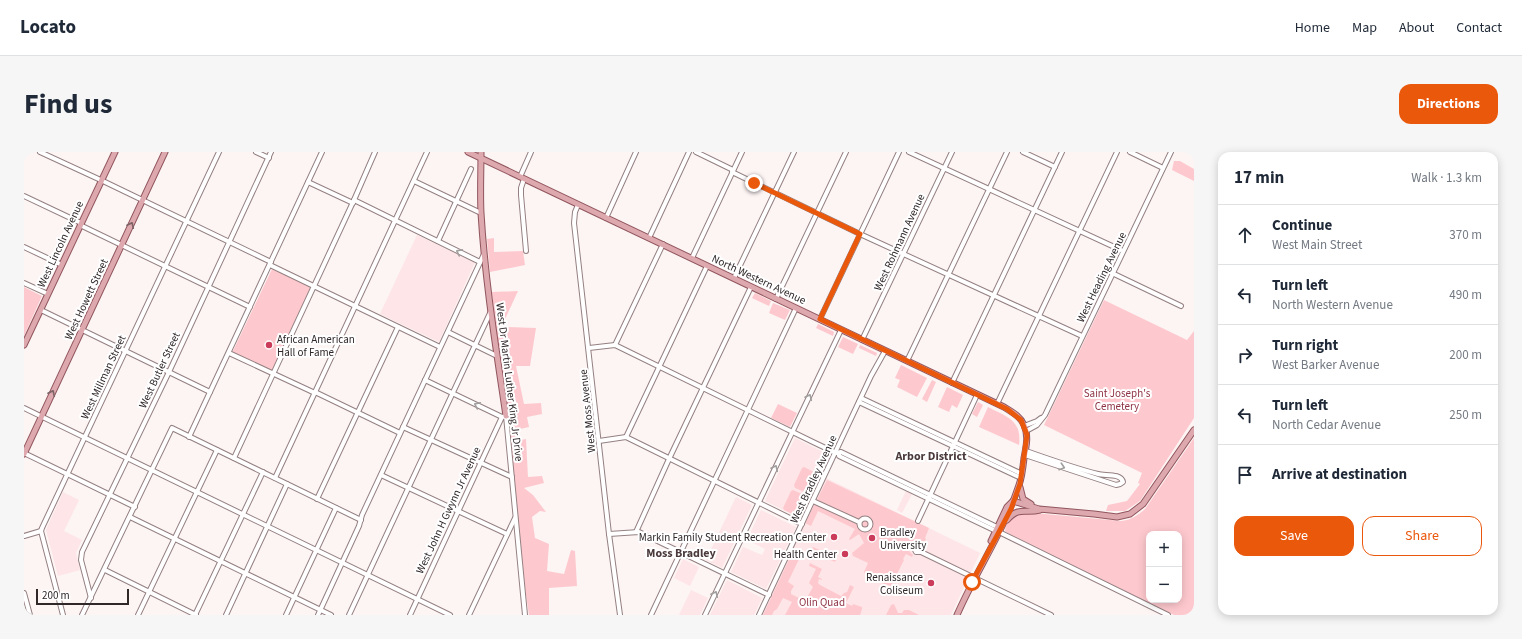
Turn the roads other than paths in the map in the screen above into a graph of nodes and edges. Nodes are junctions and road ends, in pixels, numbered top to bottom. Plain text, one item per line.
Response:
1 (40, 152) edge
2 (115, 152) edge
3 (166, 152) edge
4 (218, 152) edge
5 (256, 152) edge
6 (271, 152) edge
7 (322, 152) edge
8 (375, 152) edge
9 (428, 152) edge
10 (468, 152) edge
11 (532, 152) edge
12 (636, 152) edge
13 (689, 152) edge
14 (696, 152) edge
15 (742, 152) edge
16 (794, 152) edge
17 (846, 152) edge
18 (899, 152) edge
19 (909, 152) edge
20 (952, 152) edge
21 (1007, 152) edge
22 (1023, 152) edge
23 (1062, 152) edge
24 (1117, 152) edge
25 (1130, 152) edge
26 (1171, 152) edge
27 (481, 155) edge
28 (268, 158) junction
29 (1055, 167) junction
30 (1163, 168) junction
31 (471, 169) dead end
32 (944, 169) junction
33 (733, 171) junction
34 (522, 178) junction
35 (101, 180) junction
36 (414, 181) junction
37 (308, 182) junction
38 (989, 189) junction
39 (774, 193) junction
40 (24, 196) edge
41 (143, 200) junction
42 (457, 201) junction
43 (354, 202) junction
44 (578, 205) junction
45 (1035, 210) junction
46 (481, 213) junction
47 (817, 214) junction
48 (606, 218) junction
49 (186, 221) junction
50 (396, 221) junction
51 (81, 224) junction
52 (1079, 231) junction
53 (860, 234) junction
54 (649, 238) junction
55 (438, 241) junction
56 (229, 242) junction
57 (663, 244) junction
58 (122, 245) junction
59 (24, 247) edge
60 (526, 251) dead end
61 (1123, 251) junction
62 (484, 252) junction
63 (903, 254) junction
64 (692, 258) junction
65 (480, 262) junction
66 (270, 264) junction
67 (62, 265) junction
68 (165, 266) junction
69 (707, 266) junction
70 (1112, 272) junction
71 (949, 275) junction
72 (734, 278) junction
73 (24, 282) edge
74 (315, 286) junction
75 (208, 287) junction
76 (751, 287) junction
77 (48, 294) junction
78 (994, 296) junction
79 (776, 299) junction
80 (356, 306) junction
81 (1181, 306) dead end
82 (250, 307) junction
83 (796, 308) junction
84 (41, 310) junction
85 (491, 311) junction
86 (1038, 317) junction
87 (820, 319) junction
88 (398, 327) junction
89 (82, 330) junction
90 (842, 330) junction
91 (448, 332) junction
92 (1082, 336) junction
93 (862, 340) junction
94 (24, 345) edge
95 (475, 345) junction
96 (615, 345) junction
97 (440, 347) junction
98 (589, 348) junction
99 (125, 351) junction
100 (885, 351) junction
101 (229, 353) junction
102 (497, 356) junction
103 (907, 361) junction
104 (660, 367) junction
105 (169, 372) junction
106 (273, 374) junction
107 (425, 380) junction
108 (952, 383) junction
109 (703, 388) junction
110 (210, 392) junction
111 (315, 393) junction
112 (453, 393) junction
113 (977, 395) junction
114 (860, 400) junction
115 (997, 404) junction
116 (24, 408) edge
117 (747, 410) junction
118 (358, 413) junction
119 (504, 416) junction
120 (42, 417) junction
121 (403, 427) junction
122 (1025, 429) junction
123 (792, 432) junction
124 (1194, 432) edge
125 (400, 434) junction
126 (189, 437) junction
127 (626, 437) junction
128 (84, 438) junction
129 (431, 440) junction
130 (599, 441) junction
131 (954, 445) junction
132 (217, 450) junction
133 (837, 453) junction
134 (1025, 453) junction
135 (24, 454) edge
136 (128, 458) junction
137 (234, 458) junction
138 (669, 459) junction
139 (480, 463) junction
140 (152, 470) junction
141 (263, 472) junction
142 (67, 474) junction
143 (381, 475) junction
144 (1021, 476) junction
145 (512, 477) junction
146 (275, 478) junction
147 (714, 482) junction
148 (287, 484) junction
149 (1020, 484) junction
150 (409, 488) junction
151 (197, 492) junction
152 (110, 495) junction
153 (930, 497) junction
154 (317, 499) junction
155 (813, 501) junction
156 (1012, 502) junction
157 (758, 503) junction
158 (134, 507) junction
159 (336, 508) junction
160 (1042, 509) junction
161 (458, 510) junction
162 (243, 514) junction
163 (130, 517) junction
164 (515, 517) junction
165 (361, 520) junction
166 (918, 521) dead end
167 (859, 522) dead end
168 (1004, 523) junction
169 (802, 524) junction
170 (268, 527) junction
171 (998, 530) junction
172 (41, 531) junction
173 (636, 532) junction
174 (507, 534) junction
175 (609, 534) junction
176 (24, 536) edge
177 (174, 538) junction
178 (316, 551) junction
179 (680, 552) junction
180 (921, 552) dead end
181 (221, 561) junction
182 (342, 563) junction
183 (104, 570) junction
184 (246, 573) junction
185 (725, 574) junction
186 (368, 575) junction
187 (974, 578) junction
188 (148, 592) junction
189 (24, 593) edge
190 (768, 595) junction
191 (294, 597) junction
192 (91, 598) junction
193 (417, 599) junction
194 (320, 610) junction
195 (1161, 612) edge
196 (30, 615) edge
197 (63, 615) edge
198 (82, 615) edge
199 (138, 615) edge
200 (196, 615) edge
201 (226, 615) edge
202 (286, 615) edge
203 (318, 615) edge
204 (331, 615) edge
205 (349, 615) edge
206 (410, 615) edge
207 (450, 615) edge
208 (469, 615) edge
209 (525, 615) edge
210 (620, 615) edge
211 (651, 615) edge
212 (705, 615) edge
213 (759, 615) edge
214 (956, 615) edge
215 (1052, 615) edge
216 (1156, 615) edge
217 (1168, 615) edge

1 - 35 street
2 - 35 main road, West Lincoln Avenue
3 - 41 main road, West Howett Street
4 - 49 street, West Millman Street
5 - 28 street
6 - 28 street, West Butler Street
7 - 37 street
8 - 43 street
9 - 36 street
10 - 27 main road, North Western Avenue
11 - 34 street
12 - 48 street
13 - 54 street
14 - 33 street
15 - 33 street
16 - 39 street
17 - 47 street
18 - 53 street
19 - 32 street
20 - 32 street, West Rohmann Avenue
21 - 38 street
22 - 29 street
23 - 29 street
24 - 52 street
25 - 30 street
26 - 30 street, West Heading Avenue
27 - 34 main road, North Western Avenue
27 - 46 main road, West Dr Martin Luther King Jr Drive
28 - 56 street, West Butler Street
29 - 45 street
30 - 61 street, West Heading Avenue
31 - 42 street
32 - 38 street
32 - 63 street, West Rohmann Avenue
33 - 39 street
33 - 64 street
34 - 44 main road, North Western Avenue
34 - 60 street
35 - 41 street
35 - 51 main road, West Lincoln Avenue
36 - 42 street
36 - 50 street
37 - 43 street
37 - 66 street
38 - 45 street
38 - 71 street
39 - 47 street
39 - 72 street
40 - 51 street
41 - 49 street
58 -> 41 main road, West Howett Street
42 - 46 street
42 - 55 street
43 - 50 street
43 - 74 street
44 - 48 main road, North Western Avenue
44 - 98 street, West Moss Avenue
45 - 52 street
45 - 78 street
46 - 62 main road, West Dr Martin Luther King Jr Drive
47 - 53 street
47 - 79 street
48 - 54 main road, North Western Avenue
49 - 56 street
49 - 68 street, West Millman Street
50 - 55 street
50 - 80 street
51 - 58 street
51 - 67 main road, West Lincoln Avenue
52 - 61 street
52 - 86 street
53 - 63 street
53 - 87 street
54 - 57 main road, North Western Avenue
65 -> 55 street
56 - 66 street
56 - 75 street, West Butler Street
57 - 64 main road, North Western Avenue
57 - 96 street
58 - 68 street
58 - 89 main road, West Howett Street
59 - 67 street
61 - 70 street, West Heading Avenue
62 - 65 street
62 - 85 main road, West Dr Martin Luther King Jr Drive
63 - 71 street
63 - 93 street, West Rohmann Avenue
64 - 69 main road, North Western Avenue
65 - 91 street
66 - 74 street
66 - 82 street
67 - 77 main road, West Lincoln Avenue
68 - 75 street
68 - 99 street, West Millman Street
69 - 72 main road, North Western Avenue
69 - 104 street
70 - 81 street
70 - 92 street, West Heading Avenue
71 - 78 street
71 - 103 street
72 - 76 main road, North Western Avenue
73 - 77 street
74 - 80 street
74 - 106 street
75 - 82 street
75 - 105 street, West Butler Street
76 - 79 main road, North Western Avenue
76 - 109 street
77 - 84 main road, West Lincoln Avenue
78 - 86 street
78 - 108 street
79 - 83 main road, North Western Avenue
80 - 88 street
80 - 111 street
82 - 101 street
83 - 87 main road, North Western Avenue
83 - 117 street
84 - 89 street
84 - 94 main road, West Lincoln Avenue
85 - 95 street
85 - 102 main road, West Dr Martin Luther King Jr Drive
86 - 92 street
86 - 115 street
87 - 90 main road, North Western Avenue
88 - 97 street
88 - 118 street
89 - 99 street
120 -> 89 main road, West Howett Street
90 - 93 main road, North Western Avenue
123 -> 90 street
91 - 95 street
91 - 97 street
92 - 122 street, West Heading Avenue
93 - 100 main road, North Western Avenue
95 - 102 street
95 - 112 street
96 - 98 street
96 - 104 street
97 - 107 street
98 - 130 street, West Moss Avenue
99 - 105 street
99 - 128 street, West Millman Street
100 - 103 main road, North Western Avenue
100 - 114 street, West Bradley Avenue
101 - 106 street
101 - 110 street
102 - 119 main road, West Dr Martin Luther King Jr Drive
103 - 108 main road, North Western Avenue
104 - 109 street
104 - 127 street
105 - 110 street
105 - 136 street, West Butler Street
106 - 111 street
106 - 137 street
107 - 112 street
107 - 121 street
108 - 113 main road, North Western Avenue
109 - 117 street
109 - 138 street
110 - 126 street
111 - 118 street
111 - 146 street
119 -> 112 street
112 - 129 street
113 - 115 main road, North Western Avenue
113 - 131 street
114 - 131 street
114 - 133 street, West Bradley Avenue
115 - 122 main road, North Western Avenue
116 - 120 street
117 - 123 street
117 - 147 street
118 - 125 street
118 - 154 street
119 - 139 street, West John H Gwynn Jr Avenue
119 - 145 street, West Dr Martin Luther King Jr Drive
120 - 128 street
120 - 135 main road, West Howett Street
121 - 125 street
121 - 129 street
122 - 134 main road
123 - 133 street
157 -> 123 street
124 - 160 main road
125 - 143 street
126 - 132 street
126 - 140 street
127 - 130 street
127 - 138 street
128 - 136 street
128 - 142 street, West Millman Street
129 - 139 street
129 - 150 street
130 - 175 street, West Moss Avenue
131 - 144 street
131 - 153 street
132 - 137 street
132 - 151 street
133 - 153 street
133 - 155 street, West Bradley Avenue
134 -> 134 street
134 - 144 main road
135 - 142 street
136 - 140 street
136 - 152 street, West Butler Street
137 - 141 street
138 - 147 street
138 - 173 street
139 - 145 street
139 - 161 street, West John H Gwynn Jr Avenue
140 - 151 street
140 - 158 street
141 - 146 street
141 - 162 street
142 - 152 street
142 - 172 street, West Millman Street
143 - 150 street
143 - 165 street
144 - 149 main road
145 - 164 street, West Dr Martin Luther King Jr Drive
146 - 148 street
147 - 157 street
147 - 179 street
148 - 154 street
148 - 170 street
149 - 156 main road
149 - 160 main road
150 - 161 street
150 - 186 street
151 - 162 street
151 - 177 street
152 - 158 street
152 - 192 street, West Butler Street
153 - 166 street
153 - 171 street
154 - 159 street
155 - 167 street
155 - 169 street, West Bradley Avenue
156 - 160 main road
156 - 168 main road
156 - 171 main road
157 - 169 street
157 - 185 street
158 - 163 street
159 - 165 street
159 - 178 street
160 - 168 main road
161 - 174 street
161 - 193 street, West John H Gwynn Jr Avenue
162 - 170 street
162 - 181 street
163 - 177 street
163 - 183 street
164 - 174 street
164 - 209 street, West Dr Martin Luther King Jr Drive
165 - 182 street
168 - 171 main road
169 - 190 street, West Bradley Avenue
170 - 178 street
170 - 184 street
171 - 187 main road
171 - 195 street
172 - 176 street
172 - 197 street
173 - 175 street
173 - 179 street
174 - 208 street
175 - 210 street, West Moss Avenue
177 - 181 street
177 - 188 street
178 - 182 street
178 - 191 street
179 - 185 street
179 - 211 street
180 - 187 street
181 - 184 street
181 - 200 street
182 - 186 street
182 - 194 street
183 - 188 street
183 - 192 street
184 - 191 street
184 - 201 street
185 - 190 street
212 -> 185 street
186 - 193 street
186 - 205 street
187 - 214 main road
187 - 215 street
188 - 199 street
188 - 200 street
189 - 196 street
190 - 213 street, West Bradley Avenue
191 - 194 street
191 - 202 street
192 - 198 street
193 - 206 street, West John H Gwynn Jr Avenue
193 - 207 street
194 - 203 street
194 - 204 street
195 - 216 street
195 - 217 street

